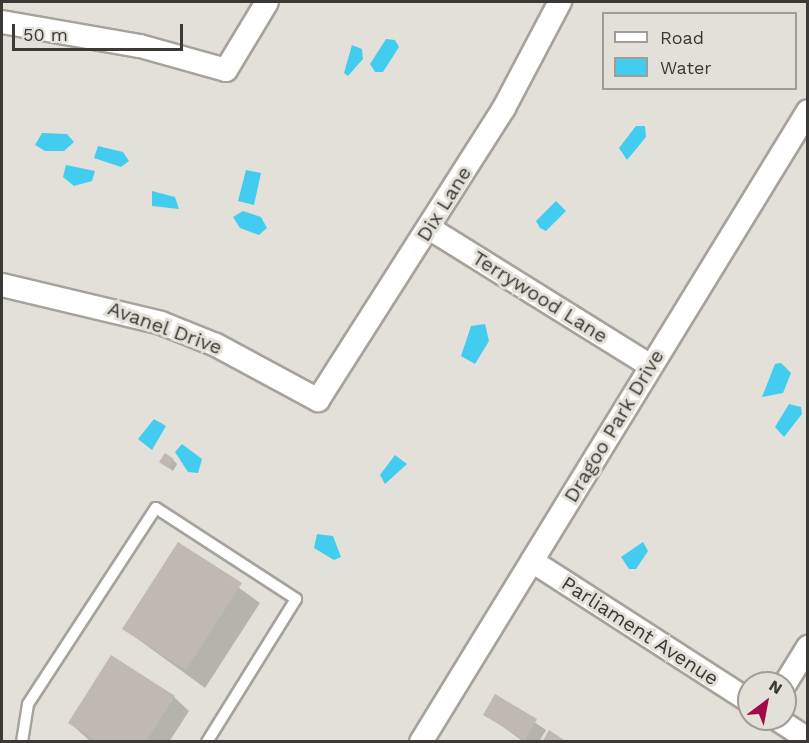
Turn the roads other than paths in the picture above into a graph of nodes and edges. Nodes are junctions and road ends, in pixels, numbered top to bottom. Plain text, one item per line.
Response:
1 (267, 2) edge
2 (560, 2) edge
3 (2, 22) edge
4 (807, 111) edge
5 (429, 228) junction
6 (2, 287) edge
7 (651, 366) junction
8 (318, 400) joint
9 (532, 561) junction
10 (807, 646) edge
11 (793, 671) edge
12 (737, 693) edge
13 (22, 741) edge
14 (207, 741) edge
15 (421, 741) edge

1 - 3 street
2 - 5 street, Dix Lane
4 - 7 street, Dragoo Park Drive
5 - 7 street, Terrywood Lane
5 - 8 street, Dix Lane
6 - 8 street, Avanel Drive
7 - 9 street, Dragoo Park Drive
9 - 12 street, Parliament Avenue
9 - 15 street, Dragoo Park Drive
10 - 11 street
13 - 14 lane

